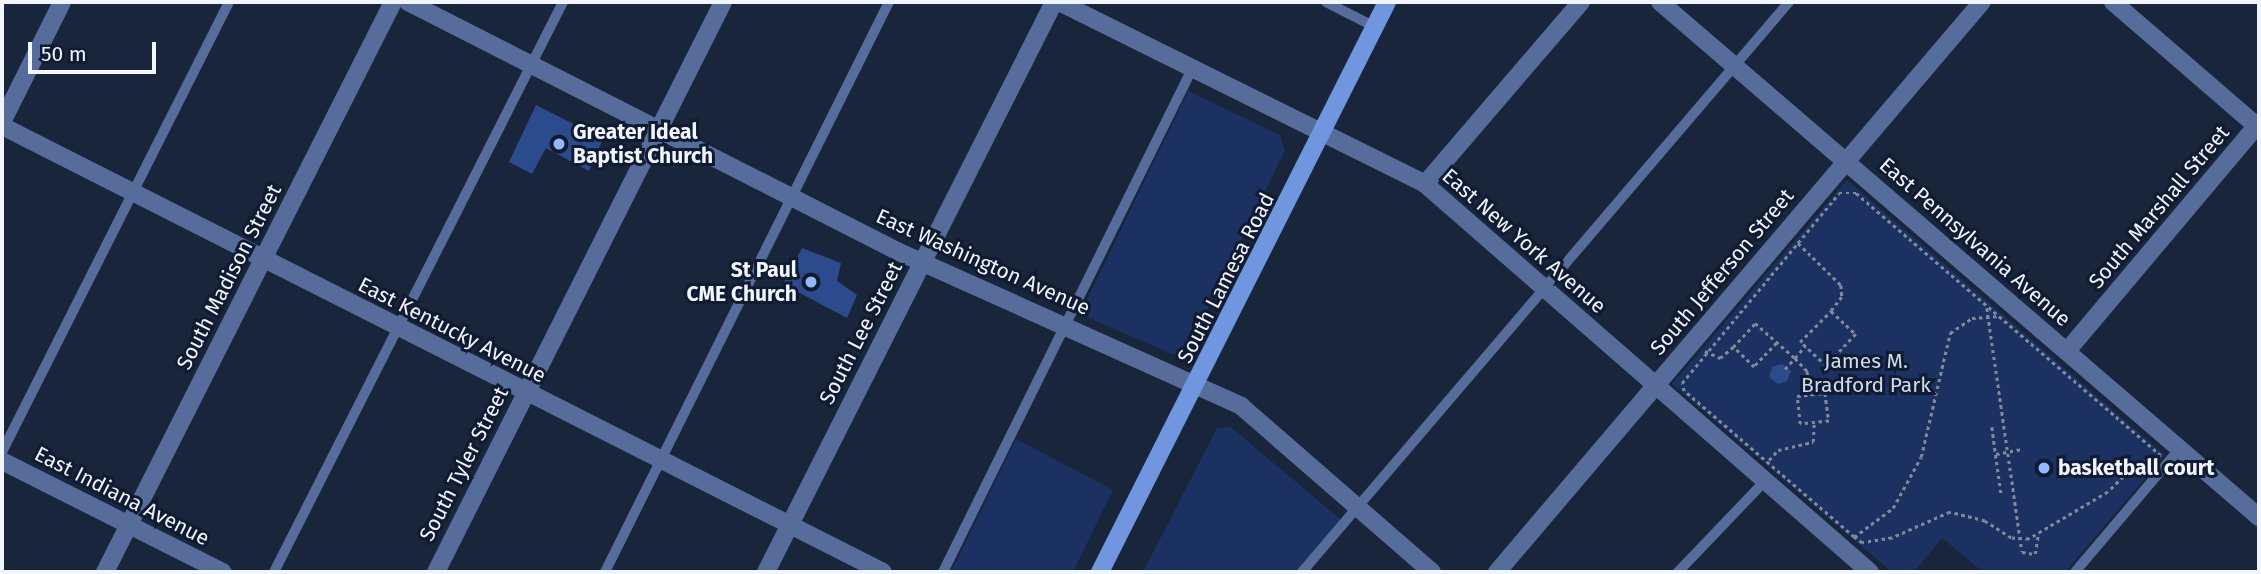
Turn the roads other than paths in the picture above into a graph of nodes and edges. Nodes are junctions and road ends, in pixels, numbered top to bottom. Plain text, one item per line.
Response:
1 (62, 2) edge
2 (229, 2) edge
3 (393, 2) edge
4 (408, 2) edge
5 (563, 2) edge
6 (723, 2) edge
7 (889, 2) edge
8 (1056, 2) edge
9 (1326, 2) edge
10 (1387, 2) edge
11 (1581, 2) edge
12 (1660, 2) edge
13 (1789, 2) edge
14 (1982, 2) edge
15 (2113, 2) edge
16 (1375, 27) junction
17 (532, 64) junction
18 (1734, 66) junction
19 (1192, 69) junction
20 (2, 124) edge
21 (2258, 126) edge
22 (658, 130) junction
23 (1324, 135) junction
24 (1846, 162) junction
25 (1425, 184) junction
26 (131, 193) junction
27 (790, 196) junction
28 (262, 260) junction
29 (922, 263) junction
30 (1543, 288) junction
31 (1068, 324) junction
32 (397, 328) junction
33 (2067, 351) junction
34 (1197, 386) junction
35 (1655, 386) junction
36 (525, 393) junction
37 (2180, 449) junction
38 (2, 452) edge
39 (2, 461) edge
40 (662, 461) junction
41 (1765, 481) junction
42 (1358, 508) junction
43 (2259, 517) edge
44 (790, 525) junction
45 (129, 526) junction
46 (105, 572) edge
47 (223, 572) edge
48 (274, 572) edge
49 (436, 572) edge
50 (605, 572) edge
51 (766, 572) edge
52 (883, 572) edge
53 (943, 572) edge
54 (1100, 572) edge
55 (1302, 572) edge
56 (1432, 572) edge
57 (1497, 572) edge
58 (1678, 572) edge
59 (1870, 572) edge
60 (2075, 572) edge

1 - 20 street
2 - 26 lane
3 - 28 street, South Madison Street
4 - 17 street, East Washington Avenue
5 - 17 lane
6 - 22 street, South Tyler Street
7 - 27 lane
8 - 19 street, East New York Avenue
8 - 29 street, South Lee Street
9 - 16 lane
10 - 16 main road, South Lamesa Road
11 - 25 street
12 - 18 street, East Pennsylvania Avenue
13 - 18 lane
14 - 24 street, South Jefferson Street
15 - 21 street
16 - 23 main road, South Lamesa Road
17 - 22 street, East Washington Avenue
17 - 32 lane
18 - 24 street, East Pennsylvania Avenue
18 - 30 lane
19 - 23 street, East New York Avenue
19 - 31 lane
20 - 26 street, East Kentucky Avenue
21 - 33 street, South Marshall Street
22 - 27 street, East Washington Avenue
22 - 36 street, South Tyler Street
23 - 25 street, East New York Avenue
23 - 34 main road, South Lamesa Road
24 - 33 street, East Pennsylvania Avenue
24 - 35 street, South Jefferson Street
25 - 30 street, East New York Avenue
26 - 28 street, East Kentucky Avenue
26 - 38 lane
27 - 29 street, East Washington Avenue
27 - 40 lane
28 - 32 street, East Kentucky Avenue
28 - 45 street, South Madison Street
29 - 31 street, East Washington Avenue
29 - 44 street, South Lee Street
30 - 35 street, East New York Avenue
30 - 42 lane
31 - 34 street, East Washington Avenue
31 - 53 lane
32 - 36 street, East Kentucky Avenue
32 - 48 lane
33 - 37 street, East Pennsylvania Avenue
34 - 42 street, East Washington Avenue
34 - 54 main road, South Lamesa Road
35 - 41 street, East New York Avenue
35 - 57 street, South Jefferson Street
36 - 40 street, East Kentucky Avenue
36 - 49 street, South Tyler Street
37 - 43 street, East Pennsylvania Avenue
37 - 60 lane
39 - 45 street, East Indiana Avenue
40 - 44 street, East Kentucky Avenue
40 - 50 lane
41 - 58 lane
41 - 59 street, East New York Avenue
42 - 55 lane
42 - 56 street, East Washington Avenue
44 - 51 street, South Lee Street
44 - 52 street, East Kentucky Avenue
45 - 46 street, South Madison Street
45 - 47 street, East Indiana Avenue

